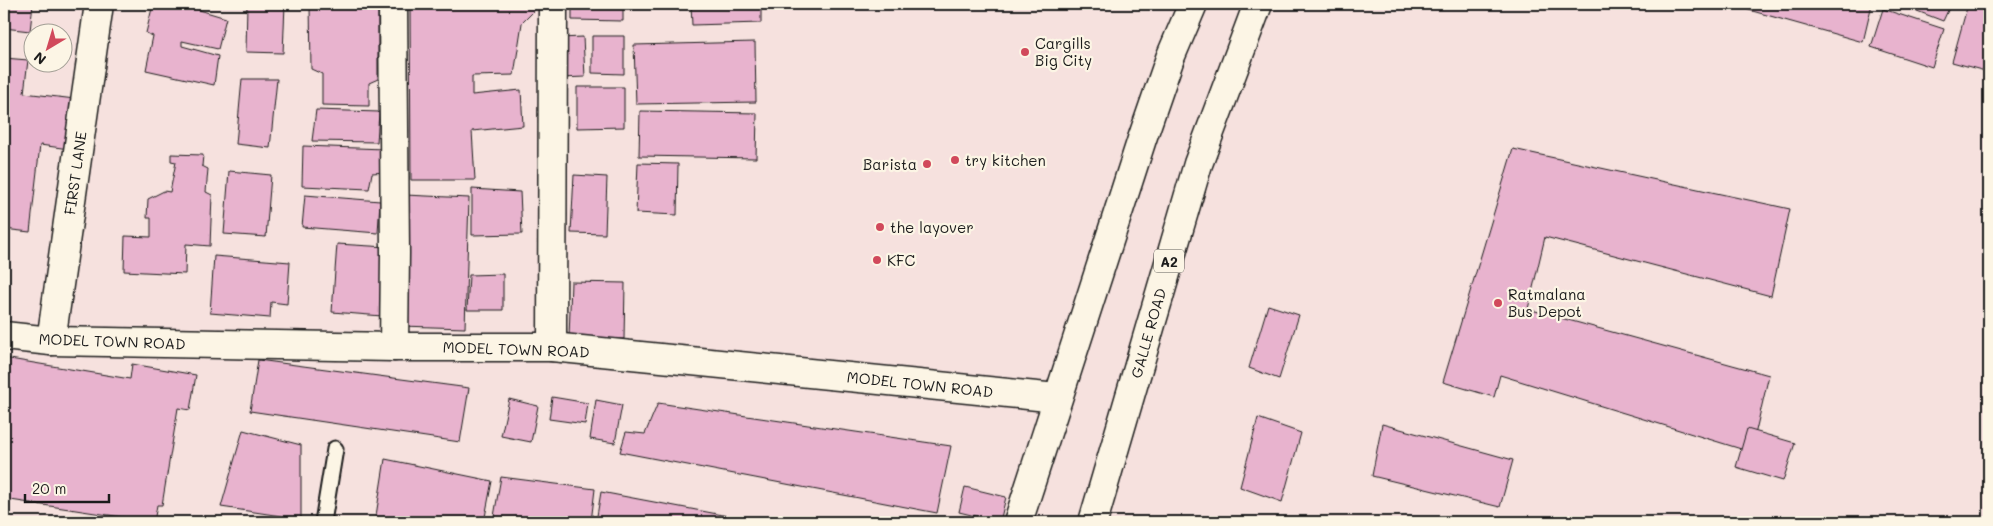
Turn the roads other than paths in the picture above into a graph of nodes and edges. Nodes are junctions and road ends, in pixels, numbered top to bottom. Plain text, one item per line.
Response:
1 (99, 4) edge
2 (393, 4) edge
3 (553, 4) edge
4 (1193, 4) edge
5 (1258, 4) edge
6 (4, 336) edge
7 (51, 342) junction
8 (394, 347) junction
9 (552, 347) junction
10 (1057, 398) junction
11 (334, 449) dead end
12 (323, 522) edge
13 (1018, 522) edge
14 (1093, 522) edge

1 - 7 main road, FIRST LANE
2 - 8 main road
3 - 9 main road
4 - 10 main road
5 - 14 main road, GALLE ROAD / A2
6 - 7 main road, MODEL TOWN ROAD
7 - 8 main road, MODEL TOWN ROAD
8 - 9 main road, MODEL TOWN ROAD
9 - 10 main road, MODEL TOWN ROAD
10 - 13 main road
11 - 12 lane

